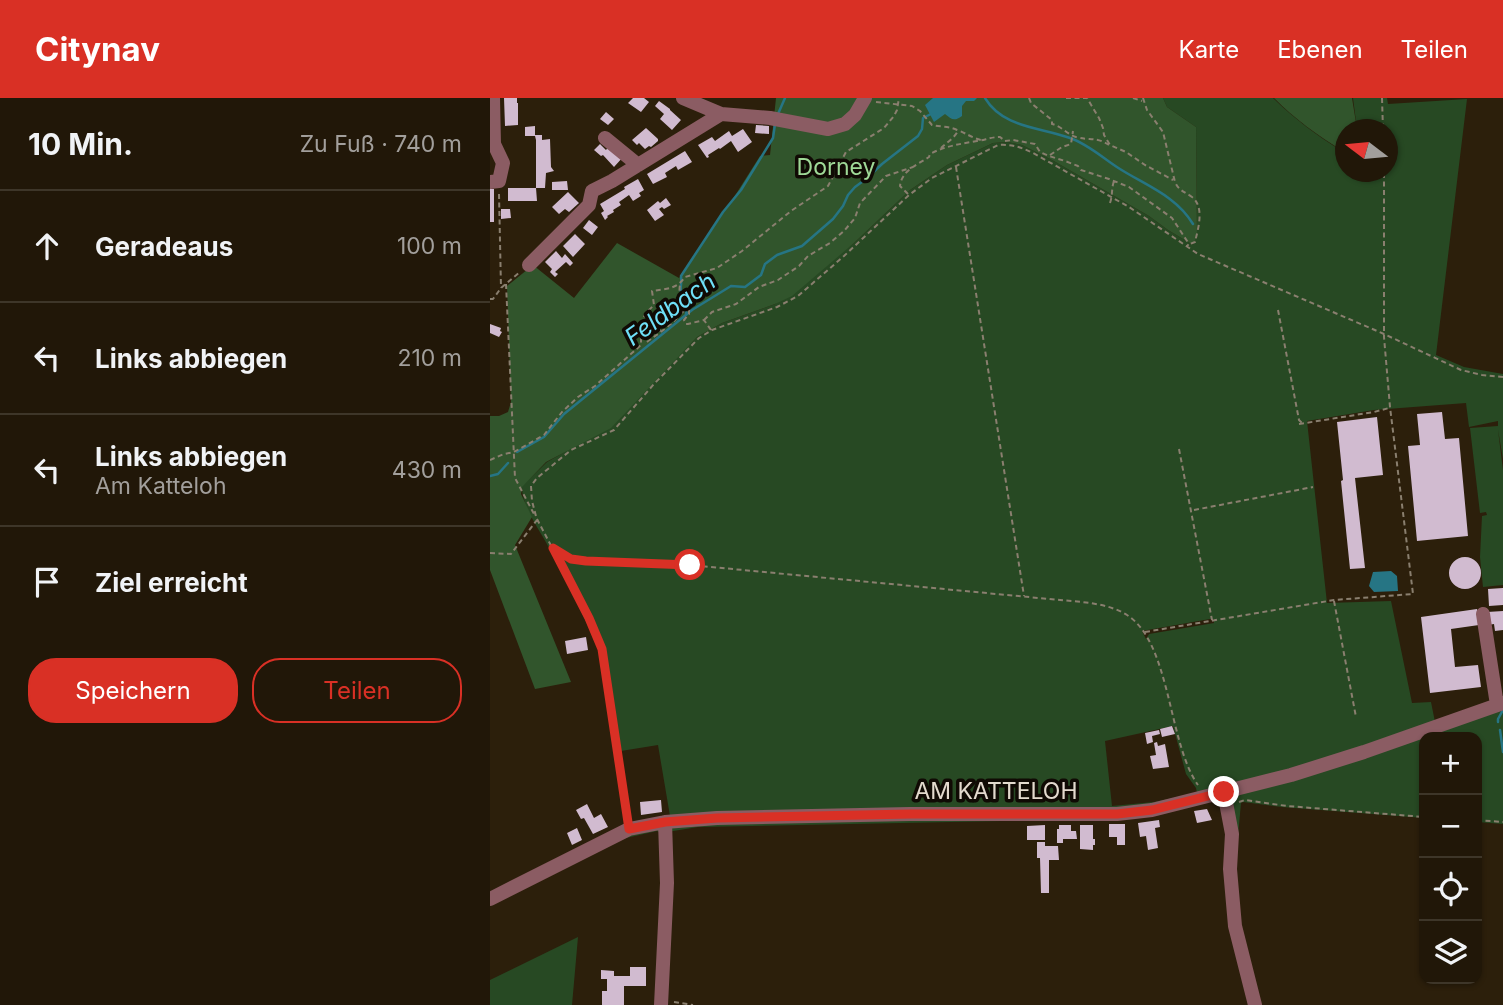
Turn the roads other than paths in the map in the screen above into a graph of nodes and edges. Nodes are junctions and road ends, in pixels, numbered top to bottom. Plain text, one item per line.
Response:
1 (493, 98) edge
2 (683, 98) edge
3 (864, 99) edge
4 (721, 114) junction
5 (605, 138) dead end
6 (638, 165) junction
7 (494, 181) edge
8 (530, 265) road end
9 (1483, 614) dead end
10 (1500, 704) edge
11 (1224, 792) junction
12 (665, 822) junction
13 (490, 900) edge
14 (661, 1003) edge
15 (1255, 1005) edge

1 - 7 street
2 - 4 street
3 - 4 street
4 - 6 street
5 - 6 street
6 - 8 street
9 - 10 street
10 - 11 street, AM KATTELOH
11 - 12 street, AM KATTELOH
11 - 15 street
12 - 13 street, AM KATTELOH
12 - 14 street

